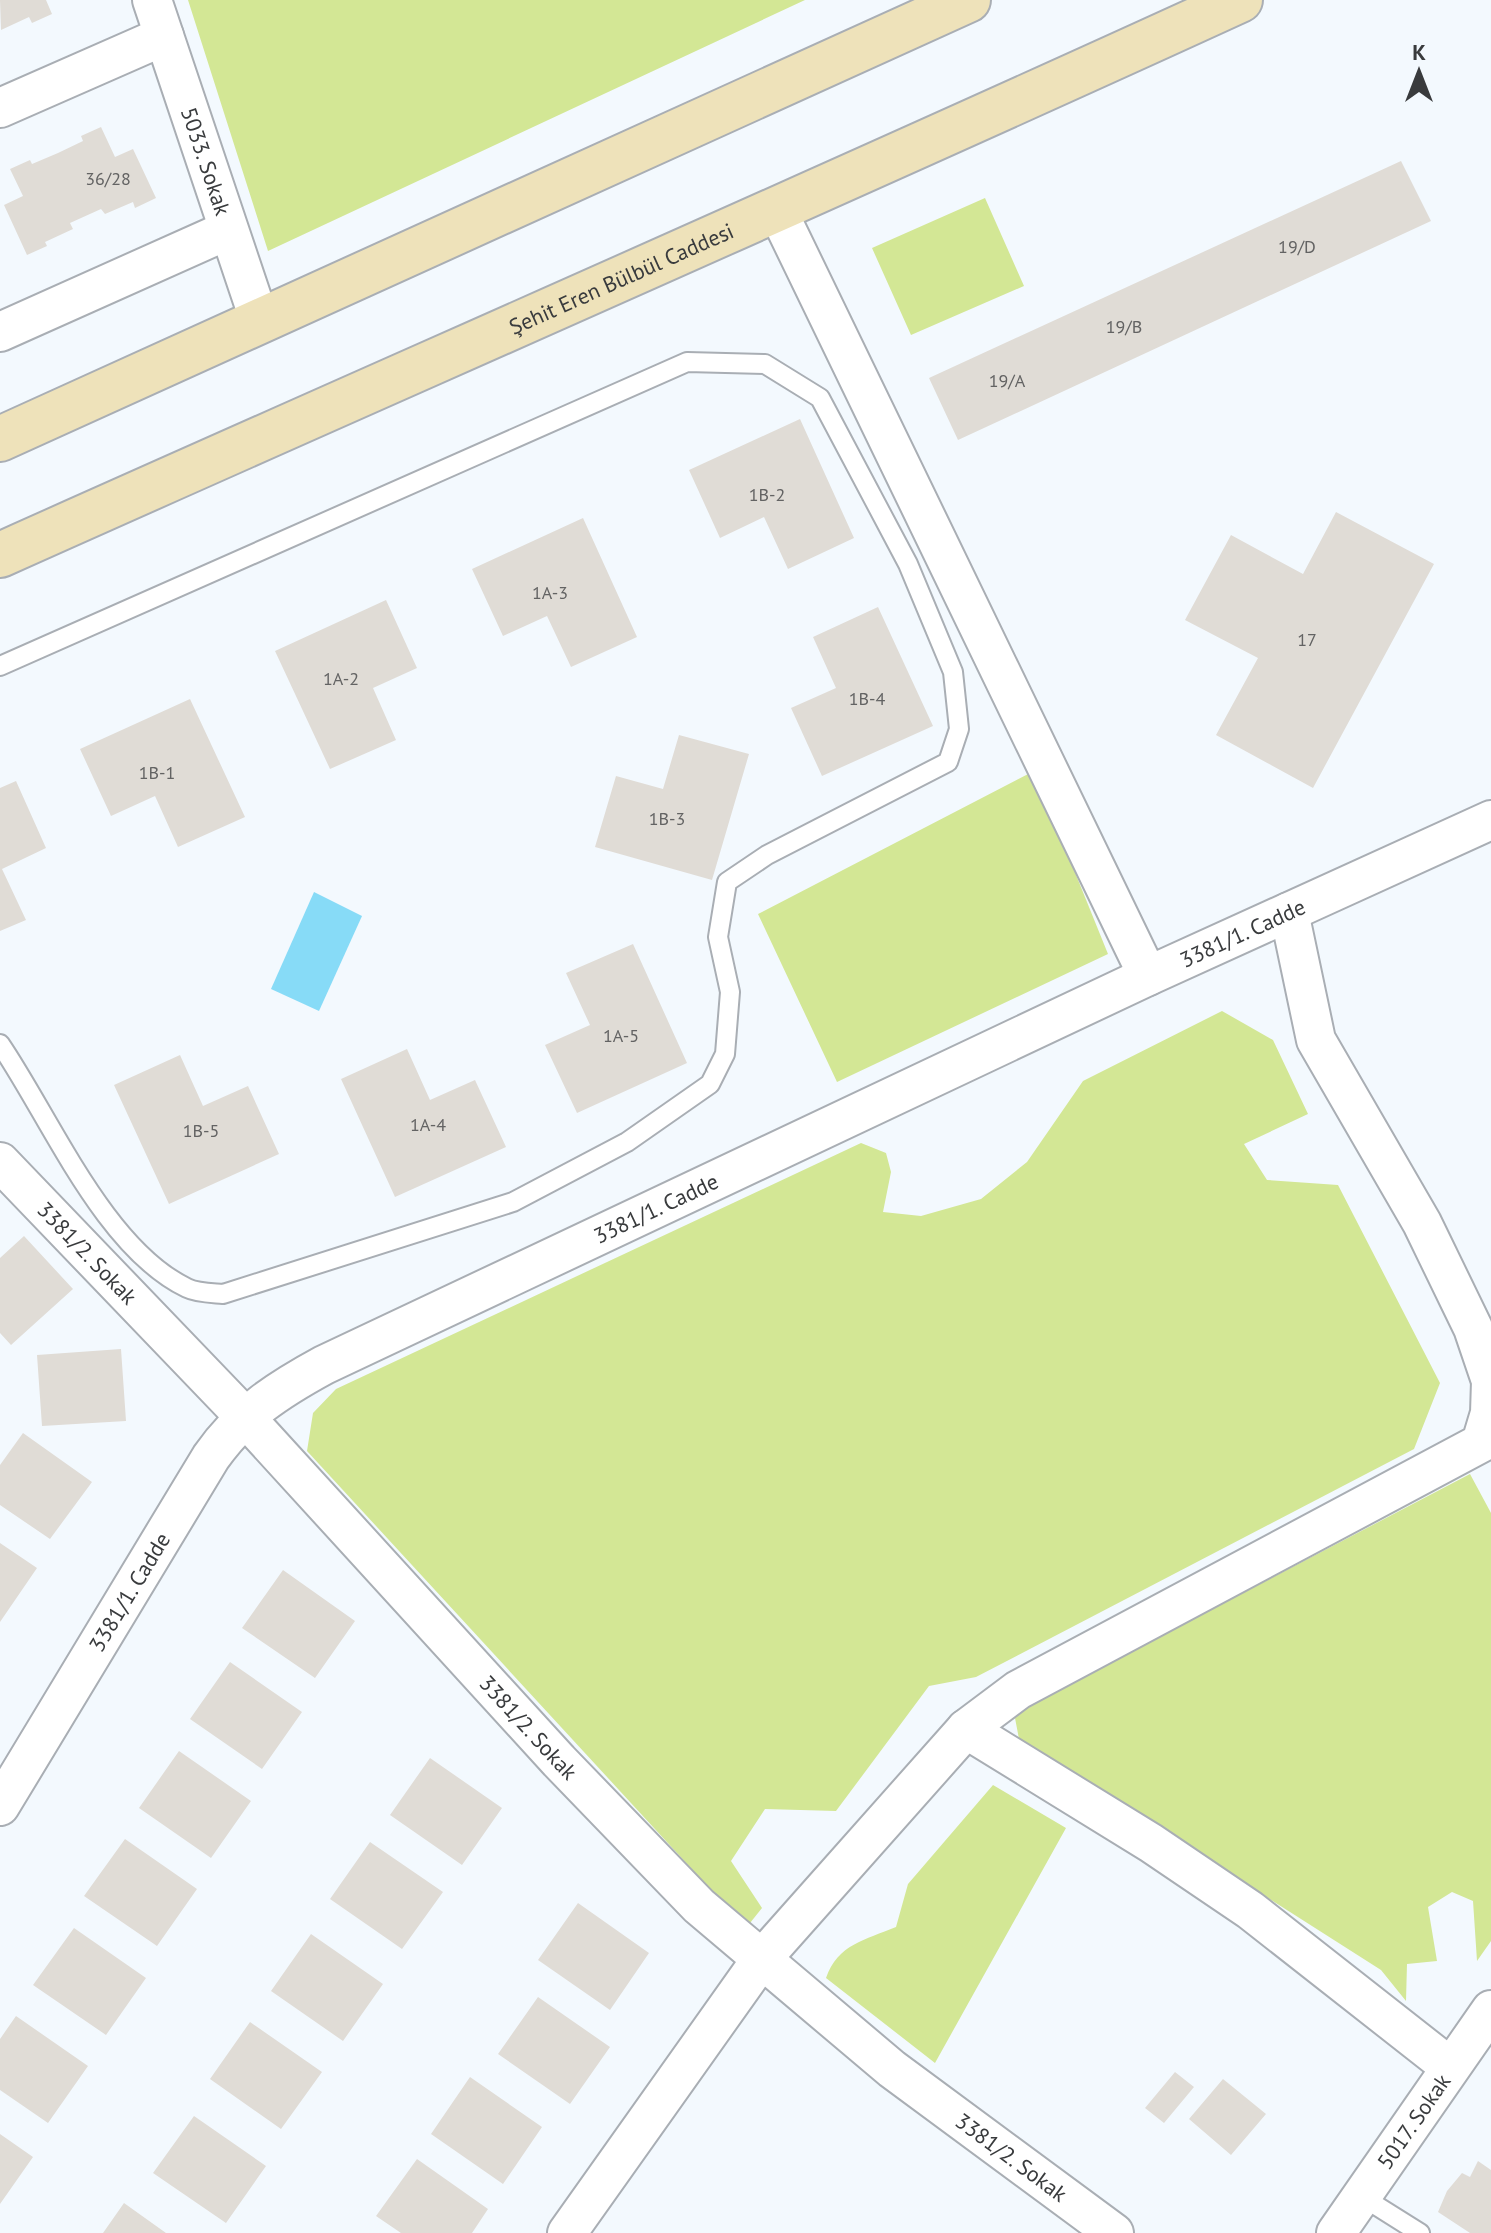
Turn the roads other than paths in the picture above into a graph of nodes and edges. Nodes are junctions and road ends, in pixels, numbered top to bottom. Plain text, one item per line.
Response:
1 (152, 0) edge
2 (968, 0) edge
3 (1240, 0) edge
4 (916, 10) edge
5 (164, 36) junction
6 (0, 108) edge
7 (778, 212) junction
8 (228, 230) junction
9 (260, 322) junction
10 (0, 332) edge
11 (0, 439) edge
12 (0, 555) edge
13 (0, 666) edge
14 (1491, 820) edge
15 (1289, 912) junction
16 (1148, 976) junction
17 (0, 1044) edge
18 (0, 1162) edge
19 (244, 1416) junction
20 (1486, 1451) edge
21 (966, 1729) junction
22 (0, 1806) edge
23 (760, 1961) junction
24 (1491, 2010) edge
25 (1450, 2067) junction
26 (1361, 2196) junction
27 (567, 2233) edge
28 (1114, 2233) edge
29 (1336, 2233) edge
30 (1420, 2233) edge

1 - 5 street, 5033. Sokak
2 - 4 main road
3 - 7 main road, Şehit Eren Bülbül Caddesi
4 - 9 main road
5 - 6 street
5 - 8 street, 5033. Sokak
7 - 12 main road, Şehit Eren Bülbül Caddesi
7 - 16 street
8 - 9 street, 5033. Sokak
8 - 10 street
9 - 11 main road
13 - 17 lane
14 - 15 street, 3381/1. Cadde
15 - 16 street, 3381/1. Cadde
15 - 20 street
16 - 19 street, 3381/1. Cadde
18 - 19 street, 3381/2. Sokak
19 - 22 street, 3381/1. Cadde
19 - 23 street, 3381/2. Sokak
20 - 21 street
21 - 23 street
21 - 25 street
23 - 27 street
23 - 28 street, 3381/2. Sokak
24 - 25 street, 5017. Sokak
25 - 26 street, 5017. Sokak
26 - 29 street, 5017. Sokak
26 - 30 lane

